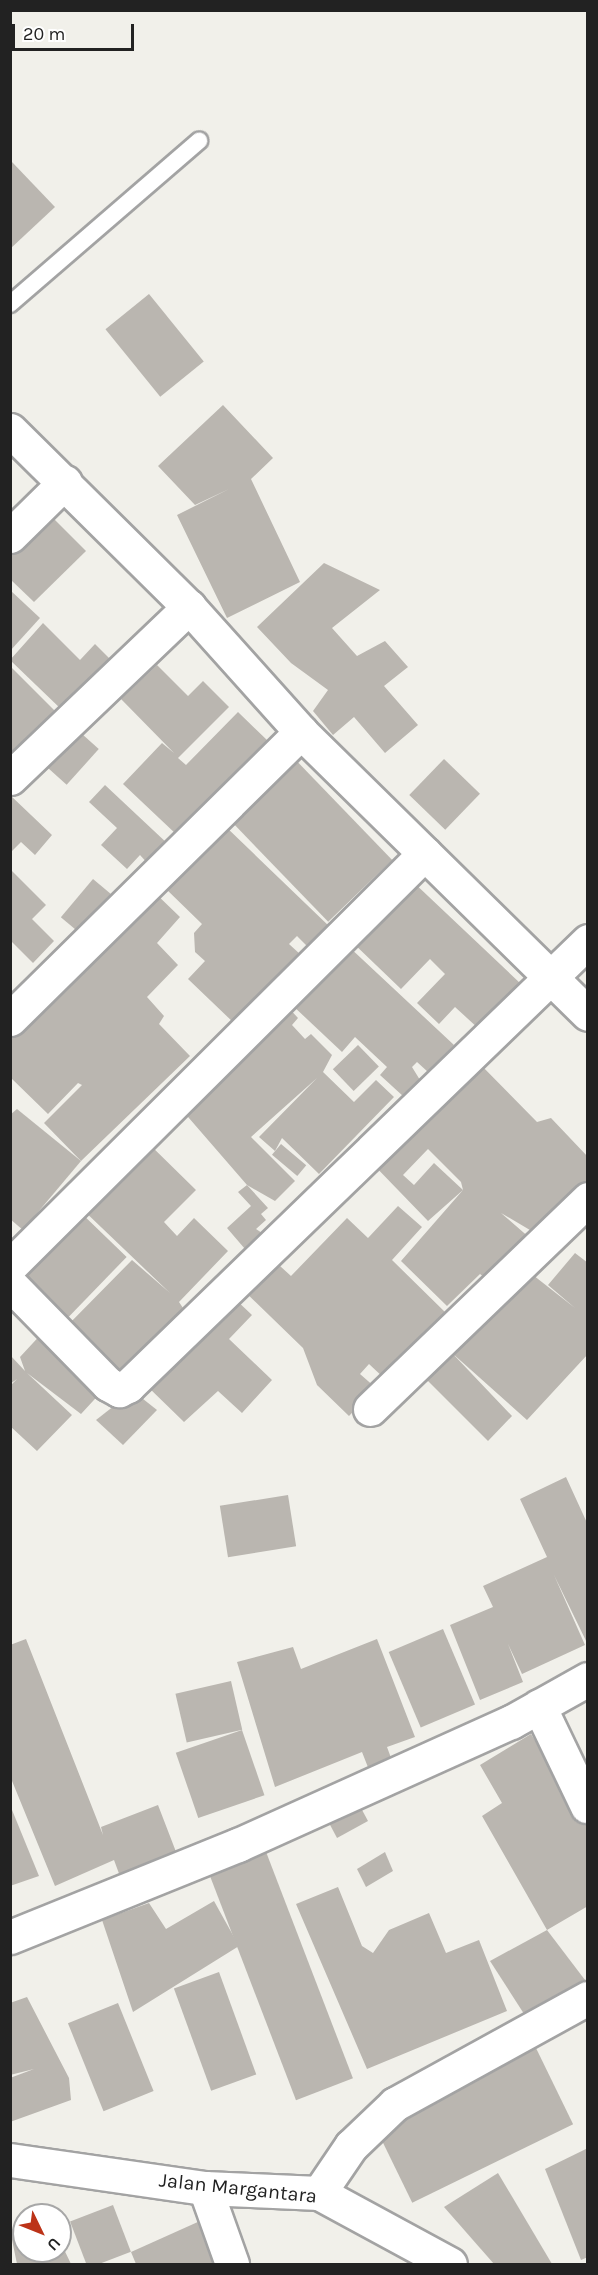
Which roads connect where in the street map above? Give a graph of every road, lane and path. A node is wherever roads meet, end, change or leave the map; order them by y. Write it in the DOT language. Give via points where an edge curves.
graph roads {
  1 [pos="199,141"];
  2 [pos="10,303"];
  3 [pos="10,430"];
  4 [pos="65,482"];
  5 [pos="10,536"];
  6 [pos="189,606"];
  7 [pos="301,732"];
  8 [pos="10,778"];
  9 [pos="425,853"];
  10 [pos="588,940"];
  11 [pos="547,974"];
  12 [pos="588,1014"];
  13 [pos="10,1019"];
  14 [pos="588,1199"];
  15 [pos="10,1266"];
  16 [pos="10,1284"];
  17 [pos="370,1409"];
  18 [pos="588,1679"];
  19 [pos="539,1706"];
  20 [pos="587,1806"];
  21 [pos="10,1937"];
  22 [pos="588,1998"];
  23 [pos="10,2160"];
  24 [pos="205,2188"];
  25 [pos="319,2193"];
  26 [pos="232,2265"];
  27 [pos="450,2265"];
  1 -- 2 [label="lane"];
  3 -- 4 [label="street"];
  4 -- 5 [label="street"];
  4 -- 6 [label="street"];
  6 -- 7 [label="street"];
  6 -- 8 [label="street"];
  7 -- 9 [label="street"];
  7 -- 13 [label="street"];
  9 -- 11 [label="street"];
  9 -- 15 [label="street"];
  10 -- 11 [label="street"];
  11 -- 12 [label="street"];
  11 -- 16 [label="street" via="128,1386 119,1390 108,1384"];
  14 -- 17 [label="street"];
  18 -- 19 [label="street"];
  19 -- 20 [label="street"];
  19 -- 21 [label="street" via="238,1845"];
  22 -- 25 [label="street" via="395,2104 351,2145"];
  23 -- 24 [label="street, Jalan Margantara"];
  24 -- 25 [label="street, Jalan Margantara"];
  24 -- 26 [label="street"];
  25 -- 27 [label="street, Jalan Margantara"];
}
